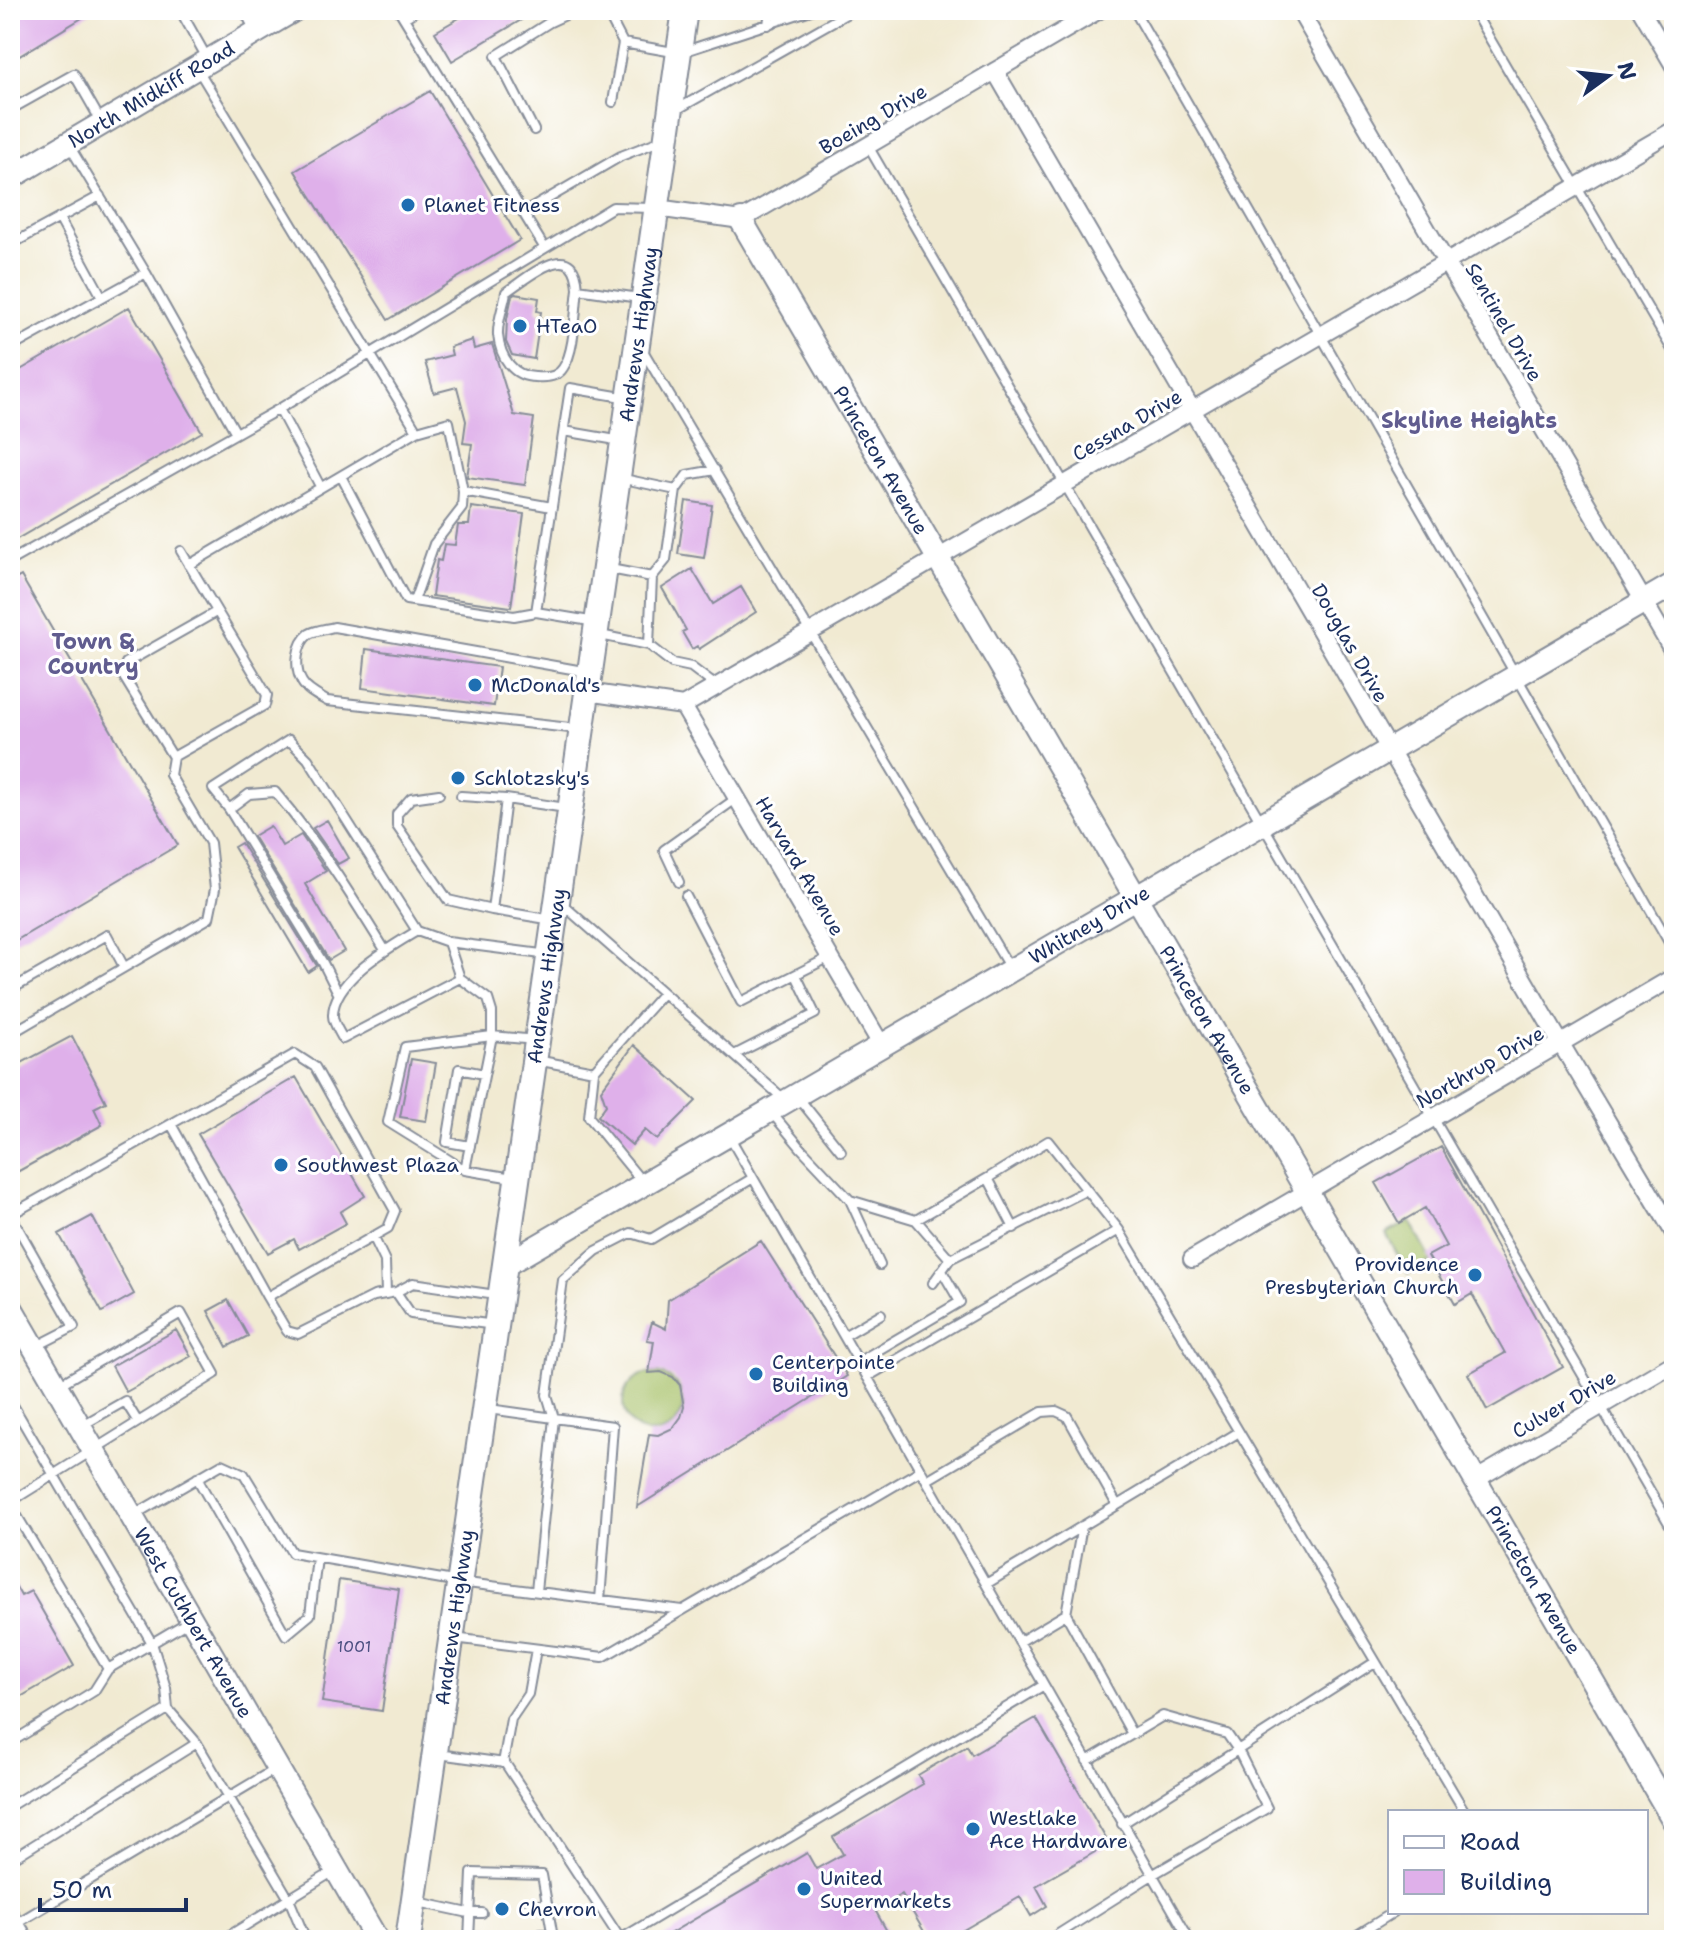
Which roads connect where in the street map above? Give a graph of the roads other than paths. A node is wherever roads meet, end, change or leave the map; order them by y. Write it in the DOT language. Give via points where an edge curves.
graph roads {
  1 [pos="180,10"];
  2 [pos="244,10"];
  3 [pos="294,10"];
  4 [pos="417,10"];
  5 [pos="576,10"];
  6 [pos="601,10"];
  7 [pos="685,10"];
  8 [pos="770,10"];
  9 [pos="811,10"];
  10 [pos="853,10"];
  11 [pos="1099,10"];
  12 [pos="1134,10"];
  13 [pos="1299,10"];
  14 [pos="1473,10"];
  15 [pos="1641,10"];
  16 [pos="402,14"];
  17 [pos="768,25"];
  18 [pos="256,32"];
  19 [pos="623,43"];
  20 [pos="679,53"];
  21 [pos="202,64"];
  22 [pos="1674,66"];
  23 [pos="995,71"];
  24 [pos="10,99"];
  25 [pos="613,102"];
  26 [pos="670,113"];
  27 [pos="102,123"];
  28 [pos="534,130"];
  29 [pos="1674,130"];
  30 [pos="667,138"];
  31 [pos="68,144"];
  32 [pos="868,146"];
  33 [pos="10,178"];
  34 [pos="1577,187"];
  35 [pos="100,196"];
  36 [pos="657,208"];
  37 [pos="525,212"];
  38 [pos="59,218"];
  39 [pos="741,220"];
  40 [pos="10,245"];
  41 [pos="544,247"];
  42 [pos="1447,263"];
  43 [pos="146,273"];
  44 [pos="578,289"];
  45 [pos="102,297"];
  46 [pos="644,299"];
  47 [pos="1322,335"];
  48 [pos="637,341"];
  49 [pos="10,348"];
  50 [pos="1674,353"];
  51 [pos="370,355"];
  52 [pos="629,398"];
  53 [pos="279,409"];
  54 [pos="1192,410"];
  55 [pos="417,431"];
  56 [pos="564,431"];
  57 [pos="236,433"];
  58 [pos="623,442"];
  59 [pos="715,470"];
  60 [pos="341,476"];
  61 [pos="618,478"];
  62 [pos="1066,484"];
  63 [pos="320,486"];
  64 [pos="676,490"];
  65 [pos="463,491"];
  66 [pos="552,507"];
  67 [pos="181,551"];
  68 [pos="938,559"];
  69 [pos="10,561"];
  70 [pos="189,565"];
  71 [pos="605,568"];
  72 [pos="652,577"];
  73 [pos="1674,584"];
  74 [pos="414,601"];
  75 [pos="1644,602"];
  76 [pos="216,612"];
  77 [pos="536,612"];
  78 [pos="596,628"];
  79 [pos="811,632"];
  80 [pos="649,645"];
  81 [pos="1674,653"];
  82 [pos="1517,676"];
  83 [pos="588,682"];
  84 [pos="716,687"];
  85 [pos="683,706"];
  86 [pos="582,730"];
  87 [pos="1390,751"];
  88 [pos="173,757"];
  89 [pos="439,794"];
  90 [pos="461,796"];
  91 [pos="737,798"];
  92 [pos="506,799"];
  93 [pos="571,808"];
  94 [pos="229,809"];
  95 [pos="1263,824"];
  96 [pos="679,882"];
  97 [pos="686,896"];
  98 [pos="1136,897"];
  99 [pos="492,910"];
  100 [pos="556,910"];
  101 [pos="417,931"];
  102 [pos="448,942"];
  103 [pos="385,950"];
  104 [pos="1674,951"];
  105 [pos="549,955"];
  106 [pos="830,957"];
  107 [pos="124,967"];
  108 [pos="1012,970"];
  109 [pos="796,975"];
  110 [pos="1674,977"];
  111 [pos="460,978"];
  112 [pos="10,990"];
  113 [pos="338,993"];
  114 [pos="663,993"];
  115 [pos="10,1034"];
  116 [pos="492,1036"];
  117 [pos="1561,1044"];
  118 [pos="882,1046"];
  119 [pos="536,1050"];
  120 [pos="734,1055"];
  121 [pos="594,1071"];
  122 [pos="484,1074"];
  123 [pos="785,1103"];
  124 [pos="1433,1117"];
  125 [pos="171,1124"];
  126 [pos="729,1135"];
  127 [pos="470,1146"];
  128 [pos="841,1151"];
  129 [pos="465,1170"];
  130 [pos="753,1178"];
  131 [pos="988,1178"];
  132 [pos="517,1179"];
  133 [pos="644,1184"];
  134 [pos="1087,1190"];
  135 [pos="1306,1191"];
  136 [pos="850,1200"];
  137 [pos="10,1215"];
  138 [pos="916,1220"];
  139 [pos="1014,1228"];
  140 [pos="1119,1230"];
  141 [pos="1674,1233"];
  142 [pos="373,1236"];
  143 [pos="950,1259"];
  144 [pos="1192,1259"];
  145 [pos="505,1265"];
  146 [pos="880,1265"];
  147 [pos="942,1271"];
  148 [pos="933,1283"];
  149 [pos="391,1293"];
  150 [pos="501,1296"];
  151 [pos="267,1297"];
  152 [pos="10,1306"];
  153 [pos="881,1314"];
  154 [pos="496,1325"];
  155 [pos="844,1336"];
  156 [pos="34,1348"];
  157 [pos="858,1362"];
  158 [pos="1674,1363"];
  159 [pos="867,1377"];
  160 [pos="56,1386"];
  161 [pos="10,1400"];
  162 [pos="1601,1406"];
  163 [pos="484,1408"];
  164 [pos="554,1418"];
  165 [pos="138,1422"];
  166 [pos="80,1427"];
  167 [pos="1239,1432"];
  168 [pos="93,1449"];
  169 [pos="921,1470"];
  170 [pos="54,1475"];
  171 [pos="197,1478"];
  172 [pos="927,1480"];
  173 [pos="1475,1480"];
  174 [pos="10,1503"];
  175 [pos="1117,1505"];
  176 [pos="132,1516"];
  177 [pos="1082,1526"];
  178 [pos="1674,1532"];
  179 [pos="317,1558"];
  180 [pos="459,1582"];
  181 [pos="986,1584"];
  182 [pos="536,1591"];
  183 [pos="600,1600"];
  184 [pos="682,1610"];
  185 [pos="1066,1614"];
  186 [pos="192,1619"];
  187 [pos="451,1638"];
  188 [pos="1019,1642"];
  189 [pos="152,1643"];
  190 [pos="536,1649"];
  191 [pos="1375,1662"];
  192 [pos="108,1669"];
  193 [pos="1044,1685"];
  194 [pos="168,1709"];
  195 [pos="1132,1734"];
  196 [pos="10,1743"];
  197 [pos="197,1743"];
  198 [pos="1238,1750"];
  199 [pos="434,1754"];
  200 [pos="1087,1761"];
  201 [pos="503,1763"];
  202 [pos="278,1768"];
  203 [pos="229,1798"];
  204 [pos="10,1806"];
  205 [pos="1464,1810"];
  206 [pos="1674,1821"];
  207 [pos="1122,1824"];
  208 [pos="10,1860"];
  209 [pos="337,1869"];
  210 [pos="1152,1875"];
  211 [pos="289,1899"];
  212 [pos="413,1901"];
  213 [pos="547,1903"];
  214 [pos="10,1908"];
  215 [pos="524,1908"];
  216 [pos="469,1913"];
  217 [pos="482,1913"];
  218 [pos="1391,1914"];
  219 [pos="19,1922"];
  220 [pos="553,1936"];
  221 [pos="305,1937"];
  222 [pos="30,1940"];
  223 [pos="222,1940"];
  224 [pos="293,1940"];
  225 [pos="377,1940"];
  226 [pos="408,1940"];
  227 [pos="469,1940"];
  228 [pos="513,1940"];
  229 [pos="620,1940"];
  230 [pos="1049,1940"];
  231 [pos="1190,1940"];
  232 [pos="1349,1940"];
  1 -- 21 [label="lane"];
  2 -- 18 [label="lane"];
  3 -- 18 [label="street, North Midkiff Road"];
  4 -- 16 [label="lane"];
  5 -- 28 [label="lane" via="496,56"];
  6 -- 19 [label="lane"];
  7 -- 20 [label="main road, Andrews Highway"];
  8 -- 17 [label="lane"];
  9 -- 17 [label="lane"];
  10 -- 26 [label="lane"];
  11 -- 23 [label="street, Boeing Drive"];
  12 -- 47 [label="lane"];
  13 -- 42 [label="street, Sentinel Drive"];
  14 -- 34 [label="lane"];
  15 -- 22 [label="street"];
  16 -- 37 [label="lane"];
  17 -- 20 [label="lane"];
  18 -- 21 [label="street, North Midkiff Road"];
  19 -- 20 [label="lane"];
  19 -- 25 [label="lane"];
  20 -- 26 [label="main road, Andrews Highway"];
  21 -- 27 [label="street, North Midkiff Road"];
  21 -- 51 [label="lane"];
  23 -- 32 [label="street, Boeing Drive"];
  23 -- 54 [label="street, Douglas Drive"];
  24 -- 27 [label="lane" via="15,107 74,74"];
  26 -- 30 [label="main road, Andrews Highway"];
  27 -- 31 [label="street, North Midkiff Road"];
  29 -- 34 [label="street, Cessna Drive"];
  30 -- 36 [label="main road, Andrews Highway"];
  30 -- 37 [label="lane" via="621,156"];
  31 -- 33 [label="street, North Midkiff Road"];
  31 -- 35 [label="lane"];
  32 -- 39 [label="street, Boeing Drive"];
  32 -- 62 [label="lane"];
  34 -- 42 [label="street, Cessna Drive"];
  34 -- 50 [label="lane"];
  35 -- 38 [label="lane"];
  35 -- 43 [label="lane"];
  36 -- 39 [label="street"];
  36 -- 41 [label="lane" via="613,207"];
  36 -- 46 [label="main road, Andrews Highway"];
  37 -- 41 [label="lane"];
  38 -- 40 [label="lane"];
  38 -- 45 [label="lane"];
  39 -- 68 [label="street, Princeton Avenue"];
  41 -- 51 [label="lane"];
  42 -- 47 [label="street, Cessna Drive"];
  42 -- 75 [label="street, Sentinel Drive"];
  43 -- 45 [label="lane"];
  43 -- 57 [label="lane"];
  44 -- 44 [label="lane" via="562,371 548,378 514,372 498,334 506,292 560,261 570,263"];
  44 -- 46 [label="lane"];
  45 -- 49 [label="lane"];
  46 -- 48 [label="main road, Andrews Highway"];
  47 -- 54 [label="street, Cessna Drive"];
  47 -- 82 [label="lane"];
  48 -- 52 [label="main road, Andrews Highway"];
  48 -- 59 [label="lane"];
  51 -- 53 [label="lane"];
  51 -- 55 [label="lane"];
  52 -- 56 [label="lane" via="570,388"];
  52 -- 58 [label="main road, Andrews Highway"];
  53 -- 57 [label="lane"];
  53 -- 63 [label="lane"];
  54 -- 62 [label="street, Cessna Drive"];
  54 -- 87 [label="street, Douglas Drive"];
  55 -- 60 [label="lane"];
  55 -- 65 [label="lane" via="449,422"];
  56 -- 58 [label="lane"];
  56 -- 66 [label="lane"];
  57 -- 69 [label="lane"];
  58 -- 61 [label="main road, Andrews Highway"];
  59 -- 64 [label="lane" via="687,475"];
  59 -- 79 [label="lane"];
  60 -- 63 [label="lane"];
  60 -- 74 [label="lane" via="406,600"];
  61 -- 64 [label="lane"];
  61 -- 71 [label="main road, Andrews Highway"];
  62 -- 68 [label="street, Cessna Drive"];
  62 -- 95 [label="lane"];
  63 -- 70 [label="lane"];
  64 -- 72 [label="lane" via="666,560"];
  65 -- 66 [label="lane"];
  65 -- 74 [label="lane" via="462,508 434,544"];
  66 -- 77 [label="lane"];
  67 -- 70 [label="lane"];
  68 -- 79 [label="street, Cessna Drive"];
  68 -- 98 [label="street, Princeton Avenue"];
  70 -- 76 [label="lane"];
  71 -- 72 [label="lane"];
  71 -- 78 [label="main road, Andrews Highway"];
  72 -- 80 [label="lane"];
  73 -- 75 [label="street, Whitney Drive"];
  74 -- 77 [label="lane" via="514,616"];
  75 -- 81 [label="street, Sentinel Drive"];
  75 -- 82 [label="street, Whitney Drive"];
  76 -- 88 [label="lane" via="126,663 122,674"];
  76 -- 88 [label="lane" via="267,695 265,705"];
  77 -- 78 [label="lane"];
  78 -- 80 [label="lane"];
  78 -- 83 [label="main road, Andrews Highway"];
  79 -- 84 [label="street, Cessna Drive"];
  79 -- 108 [label="lane"];
  80 -- 84 [label="lane"];
  82 -- 87 [label="street, Whitney Drive"];
  82 -- 104 [label="lane"];
  83 -- 85 [label="street"];
  83 -- 86 [label="main road, Andrews Highway"];
  83 -- 86 [label="lane" via="334,627 310,634 299,647 301,681 327,701"];
  84 -- 85 [label="street, Cessna Drive"];
  85 -- 91 [label="street, Harvard Avenue"];
  86 -- 93 [label="main road, Andrews Highway"];
  87 -- 95 [label="street, Whitney Drive"];
  87 -- 117 [label="street, Douglas Drive"];
  88 -- 107 [label="lane" via="170,775 210,843 215,889 209,918"];
  89 -- 99 [label="lane" via="411,798 397,814 397,826 448,900"];
  90 -- 92 [label="lane"];
  91 -- 96 [label="lane" via="664,850"];
  91 -- 106 [label="street, Harvard Avenue"];
  92 -- 93 [label="lane"];
  92 -- 99 [label="lane"];
  93 -- 100 [label="main road, Andrews Highway"];
  94 -- 101 [label="lane" via="213,789 289,740 308,759"];
  94 -- 103 [label="lane" via="249,794 275,792 309,831"];
  94 -- 113 [label="lane"];
  95 -- 98 [label="street, Whitney Drive"];
  95 -- 124 [label="lane"];
  97 -- 109 [label="lane" via="741,1002"];
  98 -- 108 [label="street, Whitney Drive"];
  98 -- 135 [label="street, Princeton Avenue"];
  99 -- 100 [label="lane"];
  100 -- 105 [label="main road, Andrews Highway"];
  100 -- 114 [label="lane"];
  101 -- 102 [label="lane"];
  101 -- 103 [label="lane"];
  102 -- 105 [label="lane"];
  102 -- 111 [label="lane"];
  103 -- 113 [label="lane"];
  105 -- 119 [label="main road, Andrews Highway"];
  106 -- 109 [label="lane"];
  106 -- 118 [label="street, Harvard Avenue"];
  107 -- 112 [label="lane" via="107,935"];
  107 -- 115 [label="lane"];
  108 -- 118 [label="street, Whitney Drive"];
  109 -- 120 [label="lane" via="815,1014"];
  110 -- 117 [label="street, Northrup Drive"];
  111 -- 113 [label="lane" via="343,1039 332,1018"];
  111 -- 116 [label="lane" via="488,999"];
  114 -- 120 [label="lane"];
  114 -- 121 [label="lane"];
  116 -- 119 [label="lane"];
  116 -- 122 [label="lane"];
  116 -- 129 [label="lane" via="405,1047 388,1122"];
  117 -- 124 [label="street, Northrup Drive"];
  117 -- 141 [label="street, Douglas Drive"];
  118 -- 123 [label="street, Whitney Drive"];
  119 -- 121 [label="lane"];
  119 -- 132 [label="main road, Andrews Highway"];
  120 -- 123 [label="lane"];
  121 -- 133 [label="lane" via="589,1117"];
  122 -- 127 [label="lane"];
  122 -- 127 [label="lane" via="459,1069 447,1142"];
  123 -- 126 [label="street, Whitney Drive"];
  123 -- 128 [label="lane"];
  123 -- 136 [label="lane" via="801,1148"];
  124 -- 135 [label="street, Northrup Drive"];
  124 -- 162 [label="lane"];
  125 -- 137 [label="lane"];
  125 -- 142 [label="lane" via="295,1054 315,1067 395,1211 388,1228"];
  125 -- 151 [label="lane"];
  126 -- 130 [label="lane"];
  126 -- 133 [label="street, Whitney Drive"];
  127 -- 129 [label="lane"];
  129 -- 132 [label="lane"];
  130 -- 155 [label="lane"];
  130 -- 164 [label="lane" via="651,1239 631,1233 596,1251 563,1280 547,1395"];
  131 -- 134 [label="lane" via="1048,1141"];
  131 -- 138 [label="lane"];
  131 -- 139 [label="lane"];
  132 -- 145 [label="main road, Andrews Highway"];
  133 -- 145 [label="street, Whitney Drive"];
  134 -- 139 [label="lane"];
  134 -- 140 [label="lane"];
  135 -- 144 [label="street, Northrup Drive"];
  135 -- 173 [label="street, Princeton Avenue"];
  136 -- 138 [label="lane"];
  136 -- 146 [label="lane"];
  137 -- 156 [label="lane" via="74,1327"];
  138 -- 143 [label="lane"];
  139 -- 143 [label="lane"];
  140 -- 159 [label="lane"];
  140 -- 167 [label="lane"];
  142 -- 149 [label="lane"];
  142 -- 151 [label="lane"];
  143 -- 147 [label="lane"];
  145 -- 150 [label="main road, Andrews Highway"];
  147 -- 148 [label="lane"];
  147 -- 157 [label="lane" via="960,1302"];
  149 -- 150 [label="lane" via="413,1283"];
  149 -- 151 [label="lane" via="374,1296 298,1334 287,1331"];
  149 -- 154 [label="lane" via="411,1314"];
  150 -- 154 [label="main road, Andrews Highway"];
  152 -- 156 [label="street, West Cuthbert Avenue"];
  153 -- 155 [label="lane"];
  154 -- 163 [label="main road, Andrews Highway"];
  155 -- 157 [label="lane"];
  156 -- 160 [label="street, West Cuthbert Avenue"];
  157 -- 159 [label="lane"];
  158 -- 162 [label="street, Culver Drive"];
  159 -- 169 [label="lane"];
  160 -- 165 [label="lane" via="181,1313 215,1374"];
  160 -- 166 [label="street, West Cuthbert Avenue"];
  161 -- 170 [label="lane"];
  162 -- 173 [label="street, Culver Drive"];
  162 -- 178 [label="lane"];
  163 -- 164 [label="lane"];
  163 -- 180 [label="main road, Andrews Highway"];
  164 -- 182 [label="lane"];
  164 -- 183 [label="lane" via="613,1426"];
  165 -- 166 [label="lane" via="125,1401"];
  165 -- 168 [label="lane"];
  166 -- 168 [label="street, West Cuthbert Avenue"];
  167 -- 175 [label="lane"];
  167 -- 191 [label="lane"];
  168 -- 170 [label="lane"];
  168 -- 176 [label="street, West Cuthbert Avenue"];
  169 -- 172 [label="lane"];
  169 -- 184 [label="lane"];
  170 -- 174 [label="lane"];
  170 -- 189 [label="lane"];
  171 -- 176 [label="lane"];
  171 -- 179 [label="lane" via="222,1464 244,1474 292,1553"];
  171 -- 179 [label="lane" via="286,1635 310,1615"];
  172 -- 175 [label="lane" via="1042,1412 1056,1411 1067,1416"];
  172 -- 181 [label="lane"];
  173 -- 206 [label="street, Princeton Avenue"];
  174 -- 192 [label="lane"];
  175 -- 177 [label="lane"];
  176 -- 186 [label="street, West Cuthbert Avenue"];
  177 -- 181 [label="lane"];
  177 -- 185 [label="lane"];
  179 -- 180 [label="lane"];
  180 -- 182 [label="lane"];
  180 -- 187 [label="main road, Andrews Highway"];
  181 -- 188 [label="lane"];
  182 -- 183 [label="lane"];
  183 -- 184 [label="lane"];
  184 -- 190 [label="lane" via="603,1657"];
  185 -- 188 [label="lane"];
  185 -- 195 [label="lane"];
  186 -- 189 [label="lane"];
  186 -- 202 [label="street, West Cuthbert Avenue"];
  187 -- 190 [label="lane"];
  187 -- 199 [label="main road, Andrews Highway"];
  188 -- 193 [label="lane"];
  189 -- 192 [label="lane"];
  189 -- 194 [label="lane"];
  190 -- 201 [label="lane" via="528,1694 511,1719"];
  191 -- 198 [label="lane"];
  191 -- 205 [label="lane"];
  192 -- 196 [label="lane" via="94,1691"];
  193 -- 200 [label="lane"];
  193 -- 229 [label="lane"];
  194 -- 197 [label="lane"];
  194 -- 204 [label="lane"];
  195 -- 198 [label="lane" via="1163,1716 1227,1734"];
  195 -- 200 [label="lane"];
  197 -- 203 [label="lane"];
  197 -- 208 [label="lane"];
  198 -- 207 [label="lane"];
  198 -- 210 [label="lane" via="1267,1808"];
  199 -- 201 [label="lane"];
  199 -- 212 [label="main road, Andrews Highway"];
  200 -- 207 [label="lane"];
  201 -- 229 [label="lane"];
  202 -- 203 [label="lane"];
  202 -- 209 [label="street, West Cuthbert Avenue"];
  203 -- 211 [label="lane"];
  203 -- 219 [label="lane"];
  207 -- 210 [label="lane"];
  209 -- 211 [label="lane"];
  209 -- 225 [label="street, West Cuthbert Avenue"];
  210 -- 230 [label="lane"];
  210 -- 231 [label="lane"];
  211 -- 221 [label="lane"];
  211 -- 223 [label="lane"];
  212 -- 216 [label="lane"];
  212 -- 226 [label="main road, Andrews Highway"];
  213 -- 215 [label="lane"];
  213 -- 216 [label="lane" via="542,1875 472,1873"];
  213 -- 220 [label="lane"];
  214 -- 219 [label="lane"];
  216 -- 217 [label="lane"];
  216 -- 227 [label="lane"];
  218 -- 232 [label="lane"];
  219 -- 222 [label="lane"];
  220 -- 228 [label="lane"];
  221 -- 224 [label="lane"];
}
